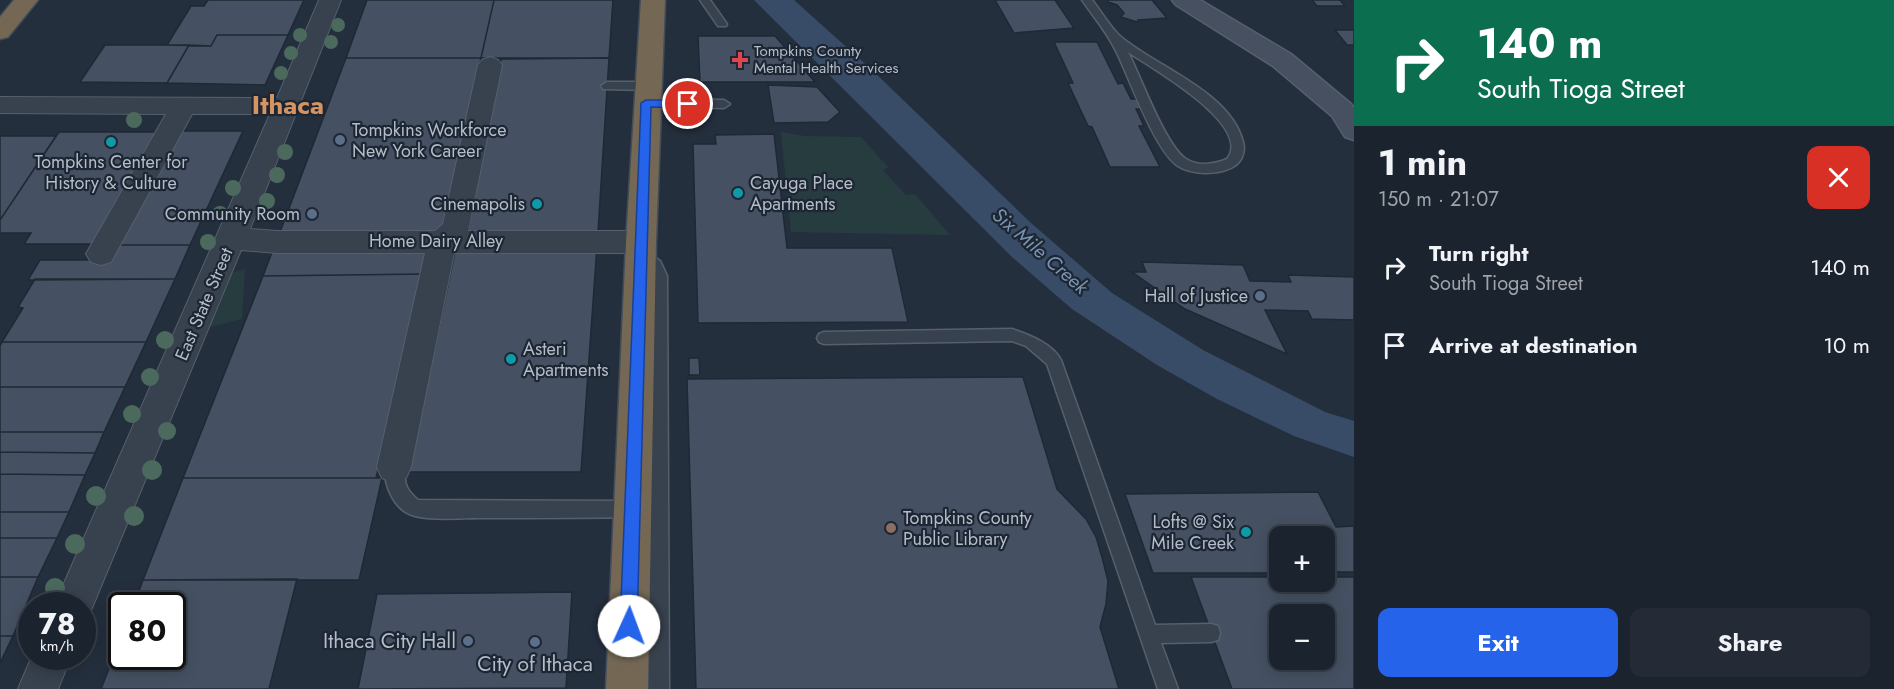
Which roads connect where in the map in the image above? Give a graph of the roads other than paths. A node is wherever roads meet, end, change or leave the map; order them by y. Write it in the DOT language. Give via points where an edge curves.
graph roads {
  1 [pos="26,0"];
  2 [pos="330,0"];
  3 [pos="653,0"];
  4 [pos="705,0"];
  5 [pos="1087,0"];
  6 [pos="1184,0"];
  7 [pos="722,24"];
  8 [pos="0,32"];
  9 [pos="1116,38"];
  10 [pos="490,65"];
  11 [pos="607,86"];
  12 [pos="647,94"];
  13 [pos="724,104"];
  14 [pos="0,105"];
  15 [pos="184,105"];
  16 [pos="286,106"];
  17 [pos="1354,129"];
  18 [pos="232,238"];
  19 [pos="442,242"];
  20 [pos="641,247"];
  21 [pos="101,254"];
  22 [pos="824,338"];
  23 [pos="394,467"];
  24 [pos="633,509"];
  25 [pos="80,592"];
  26 [pos="1211,633"];
  27 [pos="1149,634"];
  28 [pos="46,670"];
  29 [pos="38,689"];
  30 [pos="627,689"];
  31 [pos="659,689"];
  32 [pos="1168,689"];
  1 -- 8 [label="highway"];
  2 -- 16 [label="street, East State Street"];
  3 -- 12 [label="highway"];
  4 -- 7 [label="lane"];
  5 -- 9 [label="lane"];
  6 -- 17 [label="main road" via="1282,60 1342,110"];
  9 -- 9 [label="lane" via="1161,131 1181,162 1221,167 1234,159 1239,146 1225,116"];
  10 -- 19 [label="street" via="456,228"];
  11 -- 12 [label="lane"];
  12 -- 13 [label="lane"];
  12 -- 20 [label="highway"];
  14 -- 15 [label="street"];
  15 -- 16 [label="street"];
  15 -- 21 [label="street"];
  16 -- 18 [label="street, East State Street"];
  18 -- 19 [label="street, Home Dairy Alley" via="277,242"];
  18 -- 25 [label="street, East State Street"];
  19 -- 20 [label="street, Home Dairy Alley"];
  19 -- 23 [label="street"];
  20 -- 24 [label="highway"];
  20 -- 31 [label="lane" via="660,276"];
  22 -- 27 [label="lane" via="1012,334 1031,342 1053,360"];
  23 -- 24 [label="lane" via="398,493 414,508"];
  24 -- 30 [label="highway"];
  26 -- 27 [label="lane"];
  27 -- 32 [label="lane"];
  28 -- 29 [label="street"];
}
